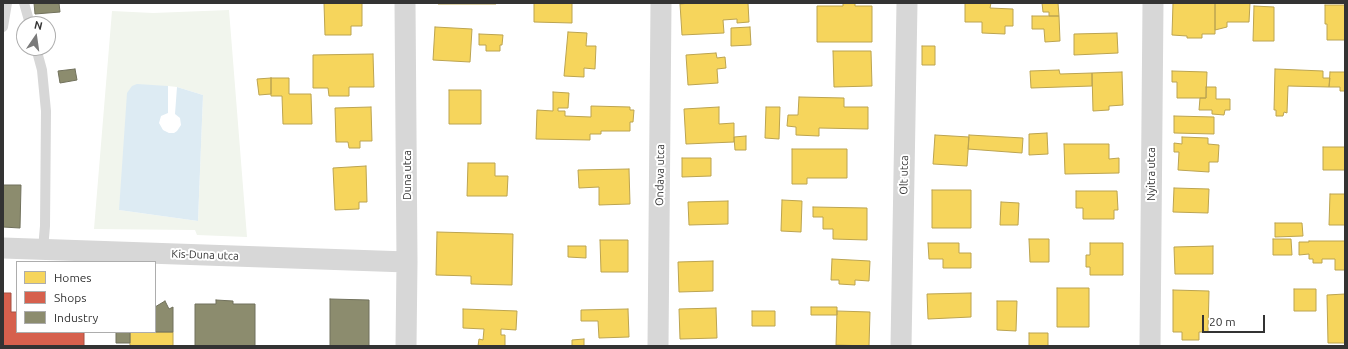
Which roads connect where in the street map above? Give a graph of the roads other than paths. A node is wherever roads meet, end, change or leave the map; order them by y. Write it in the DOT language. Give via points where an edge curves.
graph roads {
  1 [pos="8,3"];
  2 [pos="24,3"];
  3 [pos="406,3"];
  4 [pos="661,3"];
  5 [pos="906,3"];
  6 [pos="1152,3"];
  7 [pos="28,16"];
  8 [pos="3,27"];
  9 [pos="38,56"];
  10 [pos="3,248"];
  11 [pos="43,249"];
  12 [pos="407,262"];
  13 [pos="406,346"];
  14 [pos="658,346"];
  15 [pos="901,346"];
  16 [pos="1150,346"];
  1 -- 8 [label="lane"];
  2 -- 7 [label="lane"];
  3 -- 12 [label="street, Duna utca"];
  4 -- 14 [label="street, Ondava utca"];
  5 -- 15 [label="street, Olt utca"];
  6 -- 16 [label="street, Nyitra utca"];
  9 -- 11 [label="lane" via="46,111"];
  10 -- 11 [label="street, Kis-Duna utca"];
  11 -- 12 [label="street, Kis-Duna utca"];
  12 -- 13 [label="street, Duna utca"];
}
